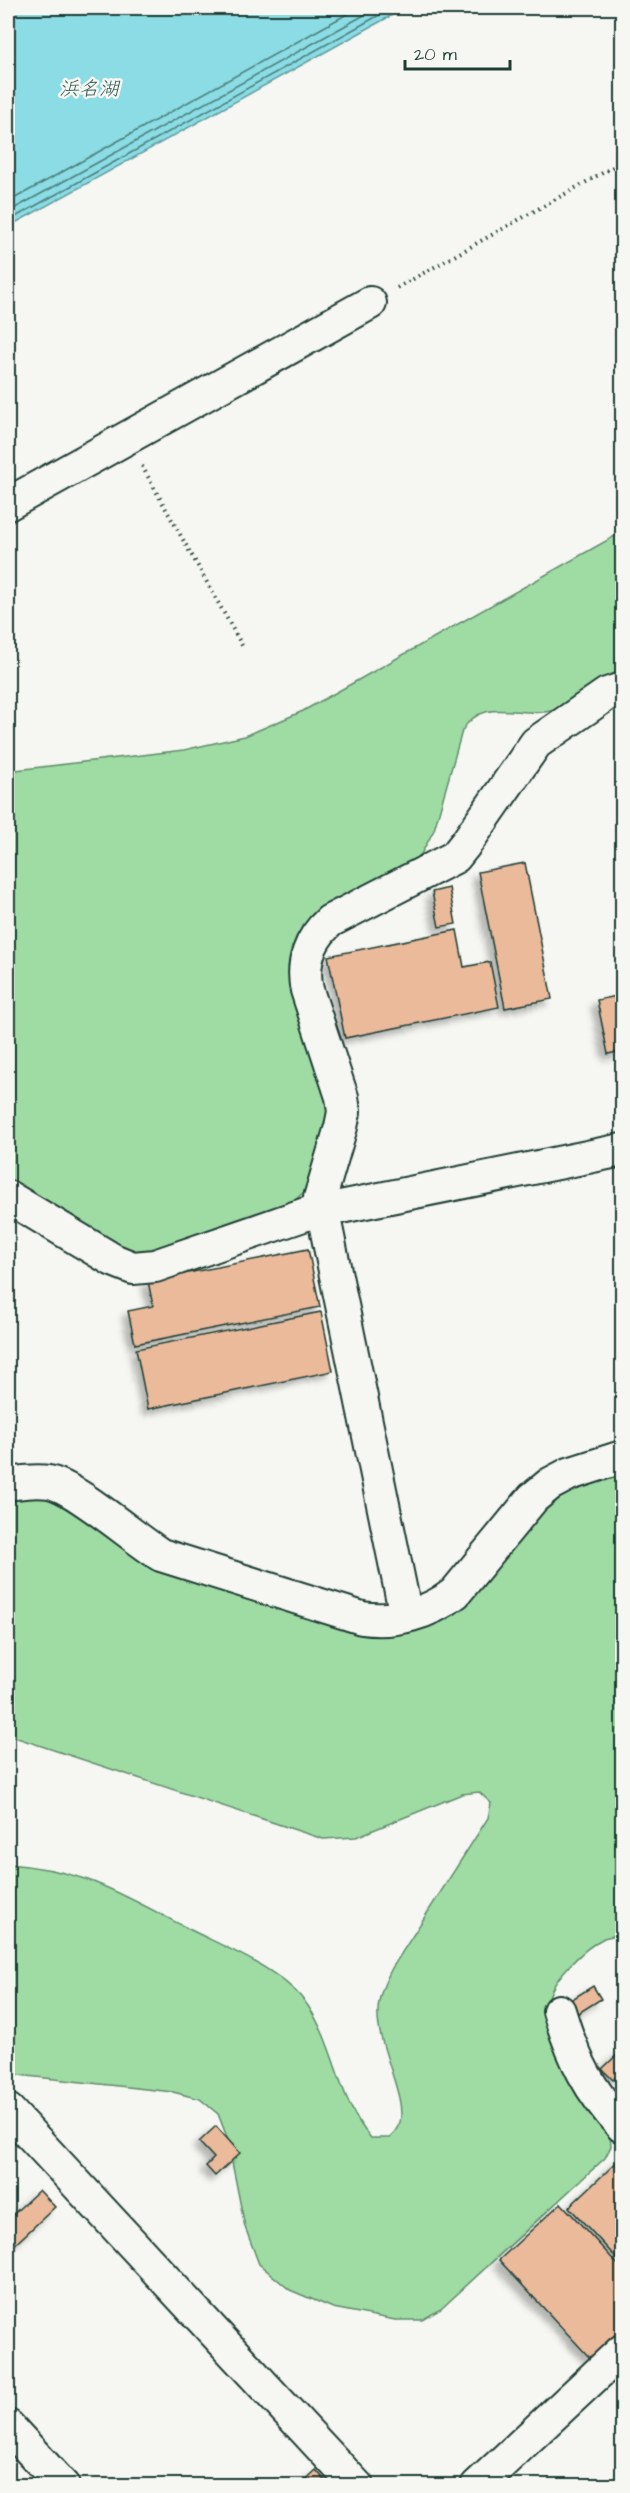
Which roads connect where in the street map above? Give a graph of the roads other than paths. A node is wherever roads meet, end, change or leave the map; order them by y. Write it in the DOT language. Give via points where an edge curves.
graph roads {
  1 [pos="370,303"];
  2 [pos="8,504"];
  3 [pos="622,689"];
  4 [pos="622,1150"];
  5 [pos="8,1197"];
  6 [pos="322,1211"];
  7 [pos="622,1457"];
  8 [pos="8,1484"];
  9 [pos="406,1616"];
  10 [pos="559,2011"];
  11 [pos="622,2126"];
  12 [pos="13,2128"];
  13 [pos="622,2351"];
  14 [pos="8,2426"];
  15 [pos="63,2486"];
  16 [pos="357,2486"];
  17 [pos="477,2486"];
  1 -- 2 [label="street"];
  3 -- 6 [label="street" via="606,694 536,743 455,856 330,921 318,932 304,975 344,1112 320,1198"];
  4 -- 6 [label="street"];
  5 -- 6 [label="street" via="133,1269 155,1266"];
  6 -- 9 [label="street"];
  7 -- 9 [label="street" via="550,1484 533,1498 455,1593 428,1610"];
  8 -- 9 [label="street" via="51,1482 77,1495 140,1542 184,1563 362,1618"];
  10 -- 11 [label="street" via="570,2050 589,2086"];
  12 -- 16 [label="street"];
  13 -- 17 [label="street"];
  14 -- 15 [label="street"];
}
